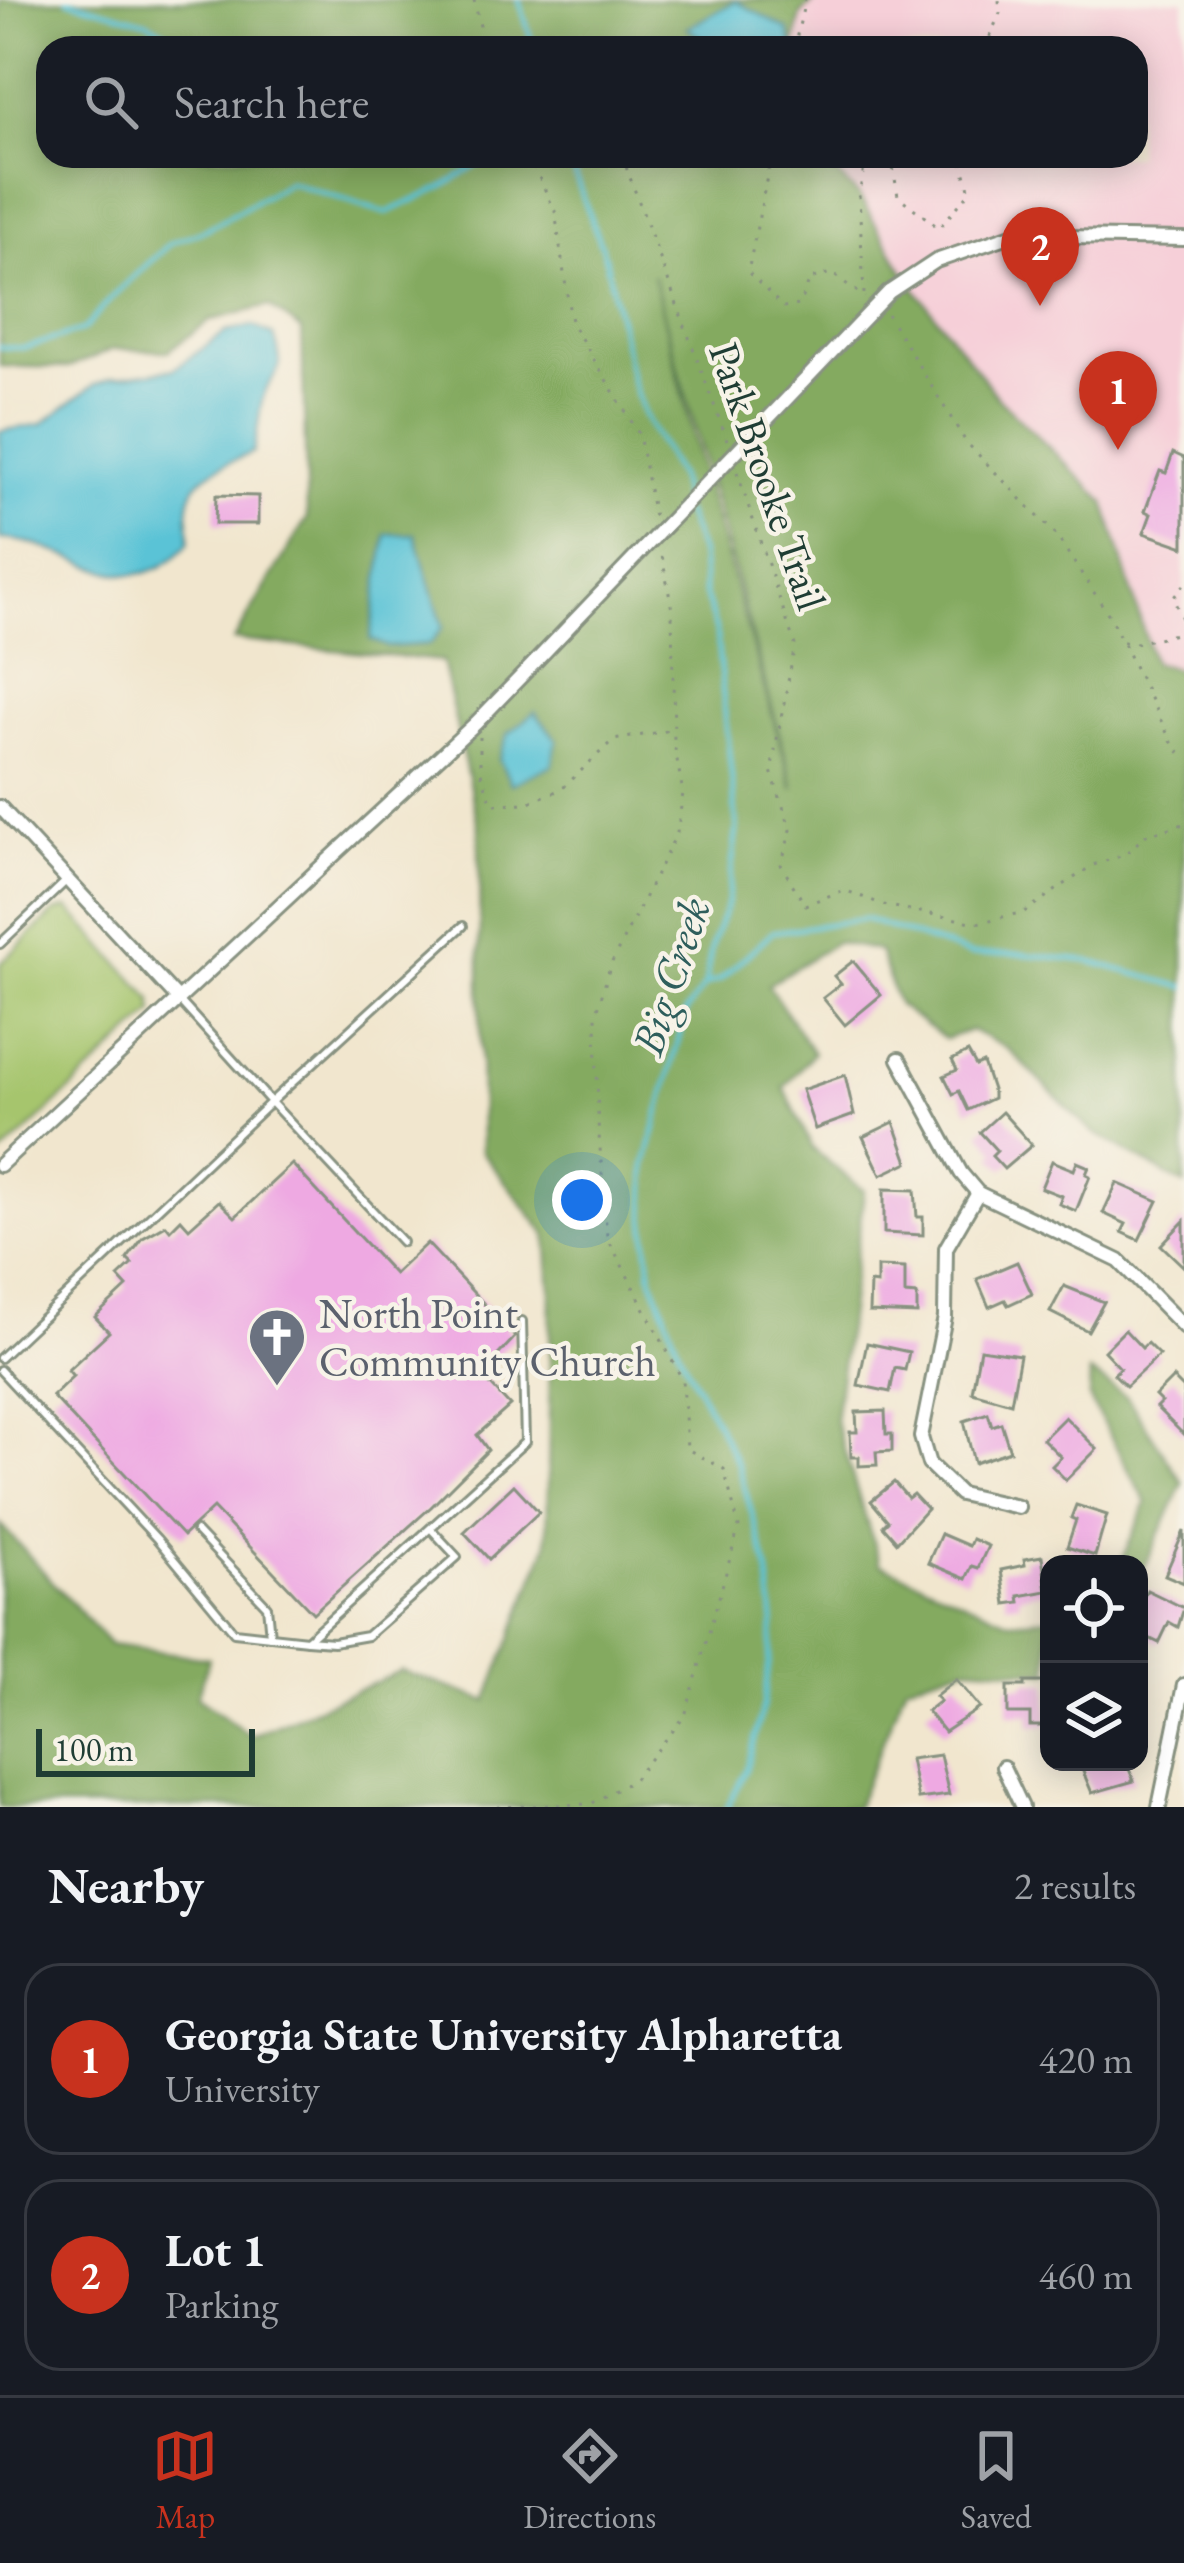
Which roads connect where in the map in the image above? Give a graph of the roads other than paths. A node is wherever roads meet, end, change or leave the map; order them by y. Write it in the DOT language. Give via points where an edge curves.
graph roads {
  1 [pos="1184,239"];
  2 [pos="3,817"];
  3 [pos="68,880"];
  4 [pos="463,926"];
  5 [pos="0,944"];
  6 [pos="178,999"];
  7 [pos="899,1059"];
  8 [pos="271,1102"];
  9 [pos="0,1165"];
  10 [pos="978,1193"];
  11 [pos="402,1243"];
  12 [pos="522,1321"];
  13 [pos="1184,1327"];
  14 [pos="0,1358"];
  15 [pos="0,1370"];
  16 [pos="1018,1507"];
  17 [pos="430,1528"];
  18 [pos="196,1531"];
  19 [pos="270,1636"];
  20 [pos="307,1640"];
  21 [pos="1184,1685"];
  22 [pos="1003,1767"];
  23 [pos="1022,1807"];
  24 [pos="1159,1807"];
  1 -- 6 [label="street, bridge" via="1009,236 936,261 889,292 476,723"];
  2 -- 3 [label="street"];
  3 -- 5 [label="lane"];
  3 -- 6 [label="street"];
  4 -- 8 [label="lane"];
  6 -- 8 [label="lane"];
  6 -- 9 [label="street"];
  7 -- 10 [label="street"];
  8 -- 11 [label="lane"];
  8 -- 14 [label="lane"];
  10 -- 13 [label="street" via="1119,1261"];
  10 -- 16 [label="street" via="946,1248 945,1317 921,1437 929,1464 960,1494"];
  12 -- 17 [label="lane" via="525,1442"];
  15 -- 19 [label="lane" via="234,1633"];
  17 -- 20 [label="lane"];
  17 -- 20 [label="lane" via="457,1557 367,1636"];
  18 -- 19 [label="lane" via="266,1606"];
  19 -- 20 [label="lane"];
  21 -- 24 [label="street"];
  22 -- 23 [label="street"];
}
